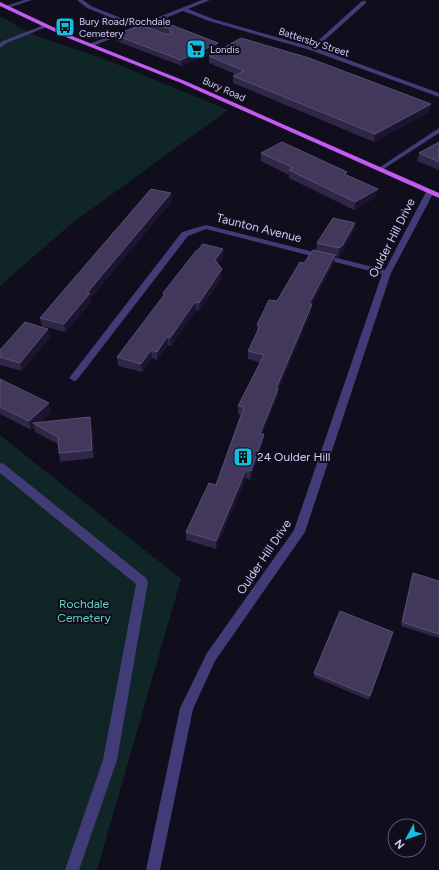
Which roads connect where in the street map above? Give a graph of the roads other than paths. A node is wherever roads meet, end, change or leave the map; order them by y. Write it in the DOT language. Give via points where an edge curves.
graph roads {
  1 [pos="29,0"];
  2 [pos="80,0"];
  3 [pos="207,0"];
  4 [pos="364,2"];
  5 [pos="0,4"];
  6 [pos="6,7"];
  7 [pos="183,9"];
  8 [pos="46,26"];
  9 [pos="139,26"];
  10 [pos="146,29"];
  11 [pos="2,43"];
  12 [pos="91,45"];
  13 [pos="312,49"];
  14 [pos="439,95"];
  15 [pos="439,130"];
  16 [pos="380,170"];
  17 [pos="435,194"];
  18 [pos="387,273"];
  19 [pos="74,378"];
  20 [pos="0,467"];
  21 [pos="72,870"];
  22 [pos="153,870"];
  1 -- 6 [label="street"];
  2 -- 9 [label="street" via="89,7"];
  3 -- 7 [label="street"];
  4 -- 13 [label="street"];
  5 -- 6 [label="main road, Bury Road"];
  6 -- 8 [label="main road, Bury Road"];
  7 -- 9 [label="street"];
  7 -- 13 [label="street, Battersby Street" via="211,20"];
  8 -- 11 [label="street"];
  8 -- 12 [label="main road, Bury Road"];
  9 -- 10 [label="street"];
  9 -- 12 [label="street"];
  12 -- 16 [label="main road, Bury Road" via="183,82"];
  13 -- 14 [label="street, Battersby Street"];
  15 -- 16 [label="street"];
  16 -- 17 [label="main road, Bury Road"];
  17 -- 18 [label="street, Oulder Hill Drive"];
  18 -- 19 [label="street, Taunton Avenue" via="206,227 185,234"];
  18 -- 22 [label="street, Oulder Hill Drive" via="299,532 211,657 187,708"];
  20 -- 21 [label="street" via="142,582 110,760"];
}
